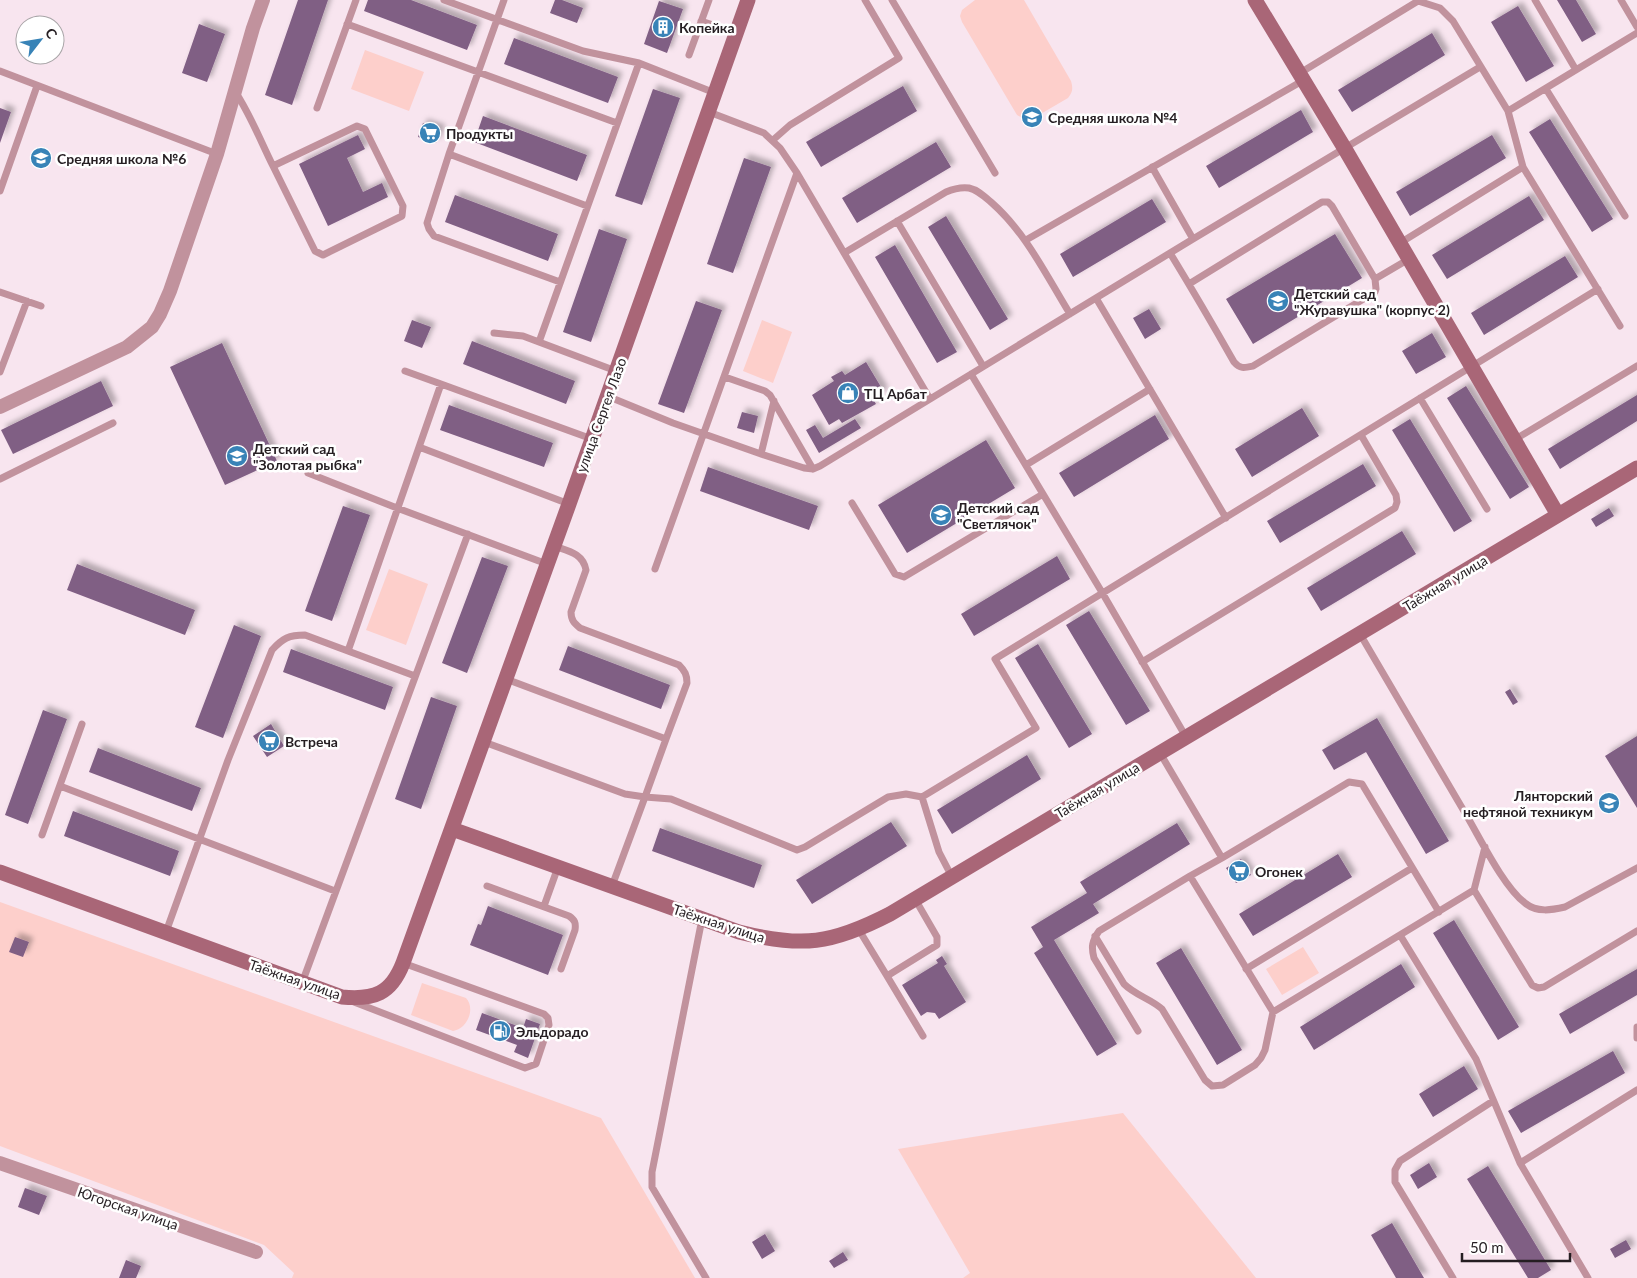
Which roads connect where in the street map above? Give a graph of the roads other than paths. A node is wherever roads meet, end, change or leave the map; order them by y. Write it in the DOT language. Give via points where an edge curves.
graph roads {
  1 [pos="263,0"];
  2 [pos="356,0"];
  3 [pos="444,0"];
  4 [pos="504,0"];
  5 [pos="709,0"];
  6 [pos="748,0"];
  7 [pos="865,0"];
  8 [pos="892,0"];
  9 [pos="1255,0"];
  10 [pos="1417,0"];
  11 [pos="1535,0"];
  12 [pos="1621,0"];
  13 [pos="496,20"];
  14 [pos="701,21"];
  15 [pos="347,24"];
  16 [pos="1637,27"];
  17 [pos="736,33"];
  18 [pos="1637,33"];
  19 [pos="689,54"];
  20 [pos="639,63"];
  21 [pos="1480,67"];
  22 [pos="1576,70"];
  23 [pos="0,71"];
  24 [pos="477,73"];
  25 [pos="1302,77"];
  26 [pos="37,86"];
  27 [pos="1546,89"];
  28 [pos="236,92"];
  29 [pos="716,93"];
  30 [pos="316,108"];
  31 [pos="1508,111"];
  32 [pos="709,112"];
  33 [pos="617,123"];
  34 [pos="773,140"];
  35 [pos="1345,149"];
  36 [pos="217,154"];
  37 [pos="449,154"];
  38 [pos="273,166"];
  39 [pos="1152,167"];
  40 [pos="1523,167"];
  41 [pos="797,173"];
  42 [pos="995,173"];
  43 [pos="0,191"];
  44 [pos="587,206"];
  45 [pos="1625,216"];
  46 [pos="897,221"];
  47 [pos="1193,239"];
  48 [pos="1026,240"];
  49 [pos="1399,243"];
  50 [pos="844,253"];
  51 [pos="1170,253"];
  52 [pos="1409,259"];
  53 [pos="1375,279"];
  54 [pos="560,282"];
  55 [pos="1188,284"];
  56 [pos="1598,289"];
  57 [pos="0,292"];
  58 [pos="1096,298"];
  59 [pos="27,302"];
  60 [pos="41,306"];
  61 [pos="1070,314"];
  62 [pos="1620,326"];
  63 [pos="494,333"];
  64 [pos="539,342"];
  65 [pos="983,366"];
  66 [pos="1637,366"];
  67 [pos="1471,367"];
  68 [pos="0,372"];
  69 [pos="405,372"];
  70 [pos="616,372"];
  71 [pos="971,374"];
  72 [pos="725,377"];
  73 [pos="441,384"];
  74 [pos="1150,389"];
  75 [pos="608,396"];
  76 [pos="1420,398"];
  77 [pos="930,399"];
  78 [pos="774,401"];
  79 [pos="0,407"];
  80 [pos="113,423"];
  81 [pos="704,435"];
  82 [pos="1361,435"];
  83 [pos="592,439"];
  84 [pos="1514,440"];
  85 [pos="419,447"];
  86 [pos="761,454"];
  87 [pos="1026,465"];
  88 [pos="813,468"];
  89 [pos="1637,468"];
  90 [pos="308,473"];
  91 [pos="0,479"];
  92 [pos="1043,494"];
  93 [pos="852,502"];
  94 [pos="569,504"];
  95 [pos="397,508"];
  96 [pos="1487,509"];
  97 [pos="1558,515"];
  98 [pos="1226,518"];
  99 [pos="468,534"];
  100 [pos="554,546"];
  101 [pos="548,564"];
  102 [pos="655,570"];
  103 [pos="1103,594"];
  104 [pos="1360,634"];
  105 [pos="348,651"];
  106 [pos="1142,662"];
  107 [pos="415,676"];
  108 [pos="506,679"];
  109 [pos="82,724"];
  110 [pos="1186,737"];
  111 [pos="666,739"];
  112 [pos="484,742"];
  113 [pos="1160,753"];
  114 [pos="60,786"];
  115 [pos="645,797"];
  116 [pos="922,797"];
  117 [pos="452,829"];
  118 [pos="42,835"];
  119 [pos="199,840"];
  120 [pos="1485,847"];
  121 [pos="1222,858"];
  122 [pos="558,867"];
  123 [pos="1412,868"];
  124 [pos="1637,868"];
  125 [pos="0,872"];
  126 [pos="1190,876"];
  127 [pos="952,877"];
  128 [pos="488,886"];
  129 [pos="612,886"];
  130 [pos="1474,890"];
  131 [pos="335,891"];
  132 [pos="915,899"];
  133 [pos="544,906"];
  134 [pos="1439,912"];
  135 [pos="702,919"];
  136 [pos="859,930"];
  137 [pos="1637,931"];
  138 [pos="166,933"];
  139 [pos="1400,935"];
  140 [pos="1095,936"];
  141 [pos="403,963"];
  142 [pos="561,969"];
  143 [pos="1246,969"];
  144 [pos="887,976"];
  145 [pos="302,983"];
  146 [pos="342,997"];
  147 [pos="1273,1012"];
  148 [pos="1637,1027"];
  149 [pos="1138,1031"];
  150 [pos="923,1036"];
  151 [pos="1637,1038"];
  152 [pos="1637,1090"];
  153 [pos="1493,1101"];
  154 [pos="1520,1162"];
  155 [pos="0,1163"];
  156 [pos="256,1252"];
  157 [pos="706,1278"];
  158 [pos="1453,1278"];
  159 [pos="1588,1278"];
  1 -- 28 [label="street"];
  2 -- 15 [label="lane"];
  3 -- 13 [label="lane"];
  4 -- 13 [label="lane"];
  5 -- 14 [label="lane"];
  6 -- 17 [label="street, улица Сергея Лазо"];
  7 -- 34 [label="lane" via="899,58 790,124"];
  8 -- 42 [label="lane"];
  9 -- 25 [label="street"];
  10 -- 21 [label="lane" via="1440,8 1453,21"];
  10 -- 25 [label="lane"];
  11 -- 22 [label="lane"];
  12 -- 16 [label="lane"];
  13 -- 20 [label="lane" via="583,51"];
  13 -- 24 [label="lane"];
  14 -- 17 [label="lane"];
  14 -- 19 [label="lane"];
  15 -- 24 [label="lane"];
  15 -- 30 [label="lane"];
  17 -- 29 [label="street, улица Сергея Лазо"];
  18 -- 22 [label="lane"];
  20 -- 29 [label="lane"];
  20 -- 33 [label="lane"];
  21 -- 31 [label="lane"];
  21 -- 35 [label="lane"];
  22 -- 27 [label="lane"];
  23 -- 26 [label="lane"];
  24 -- 33 [label="lane"];
  24 -- 37 [label="lane"];
  25 -- 35 [label="street"];
  25 -- 39 [label="lane"];
  26 -- 36 [label="lane"];
  26 -- 43 [label="lane"];
  27 -- 31 [label="lane"];
  27 -- 45 [label="lane"];
  28 -- 36 [label="street"];
  28 -- 38 [label="lane"];
  29 -- 32 [label="street, улица Сергея Лазо"];
  31 -- 40 [label="lane"];
  32 -- 34 [label="lane"];
  32 -- 70 [label="street, улица Сергея Лазо"];
  33 -- 44 [label="lane"];
  34 -- 41 [label="lane"];
  35 -- 47 [label="lane"];
  35 -- 49 [label="street"];
  36 -- 79 [label="street" via="170,291 152,327 126,347"];
  37 -- 44 [label="lane"];
  37 -- 54 [label="lane" via="427,223 434,236"];
  38 -- 38 [label="lane" via="314,251 323,254 402,216 404,206 365,129 357,126"];
  39 -- 47 [label="lane"];
  39 -- 48 [label="lane"];
  40 -- 49 [label="lane"];
  40 -- 56 [label="lane"];
  41 -- 50 [label="lane"];
  41 -- 72 [label="lane"];
  44 -- 54 [label="lane"];
  46 -- 48 [label="lane" via="946,192 967,188 985,197 1008,217"];
  46 -- 50 [label="lane"];
  46 -- 65 [label="lane"];
  47 -- 51 [label="lane"];
  48 -- 61 [label="lane"];
  49 -- 52 [label="street"];
  50 -- 77 [label="lane"];
  51 -- 55 [label="lane"];
  51 -- 58 [label="lane"];
  52 -- 53 [label="lane"];
  52 -- 67 [label="street"];
  53 -- 55 [label="lane" via="1332,206 1322,202"];
  53 -- 55 [label="lane" via="1375,292 1245,368 1234,362"];
  54 -- 64 [label="lane"];
  56 -- 62 [label="lane"];
  56 -- 67 [label="lane"];
  57 -- 59 [label="lane"];
  58 -- 61 [label="lane"];
  58 -- 74 [label="lane"];
  59 -- 60 [label="lane"];
  59 -- 68 [label="lane"];
  61 -- 65 [label="lane"];
  63 -- 64 [label="lane" via="523,336"];
  64 -- 70 [label="lane"];
  65 -- 71 [label="lane"];
  66 -- 84 [label="lane"];
  67 -- 76 [label="lane"];
  67 -- 84 [label="street"];
  69 -- 73 [label="lane"];
  70 -- 75 [label="street, улица Сергея Лазо"];
  71 -- 77 [label="lane"];
  71 -- 87 [label="lane"];
  72 -- 78 [label="lane" via="765,391"];
  72 -- 81 [label="lane"];
  73 -- 83 [label="lane"];
  73 -- 85 [label="lane"];
  74 -- 87 [label="lane"];
  74 -- 98 [label="lane"];
  75 -- 81 [label="lane"];
  75 -- 83 [label="street, улица Сергея Лазо"];
  76 -- 82 [label="lane"];
  76 -- 96 [label="lane"];
  77 -- 88 [label="lane"];
  78 -- 86 [label="lane"];
  78 -- 88 [label="lane"];
  80 -- 91 [label="lane"];
  81 -- 86 [label="lane"];
  81 -- 102 [label="lane"];
  82 -- 98 [label="lane"];
  82 -- 106 [label="lane" via="1396,495 1395,508"];
  83 -- 94 [label="street, улица Сергея Лазо"];
  84 -- 97 [label="street"];
  85 -- 94 [label="lane"];
  85 -- 95 [label="lane"];
  86 -- 88 [label="lane"];
  87 -- 92 [label="lane"];
  89 -- 97 [label="street, Таёжная улица"];
  90 -- 95 [label="lane"];
  92 -- 93 [label="lane" via="904,577 895,574"];
  92 -- 103 [label="lane"];
  94 -- 100 [label="street, улица Сергея Лазо"];
  95 -- 99 [label="lane"];
  95 -- 105 [label="lane"];
  97 -- 104 [label="street, Таёжная улица"];
  98 -- 103 [label="lane"];
  99 -- 101 [label="lane"];
  99 -- 107 [label="lane"];
  100 -- 101 [label="street, улица Сергея Лазо"];
  100 -- 111 [label="lane" via="577,554 585,563 586,570 571,612 574,624 679,665 684,670 687,683"];
  101 -- 108 [label="street, улица Сергея Лазо"];
  103 -- 106 [label="lane"];
  103 -- 116 [label="lane" via="995,659 1036,728"];
  104 -- 110 [label="street, Таёжная улица"];
  104 -- 120 [label="lane"];
  105 -- 107 [label="lane"];
  105 -- 119 [label="lane" via="305,634 292,635 272,650"];
  106 -- 110 [label="lane"];
  107 -- 131 [label="lane"];
  108 -- 111 [label="lane"];
  108 -- 112 [label="street, улица Сергея Лазо"];
  109 -- 114 [label="lane"];
  110 -- 113 [label="street, Таёжная улица"];
  111 -- 115 [label="lane"];
  112 -- 115 [label="lane" via="625,794"];
  112 -- 117 [label="street, улица Сергея Лазо"];
  113 -- 121 [label="lane"];
  113 -- 127 [label="street, Таёжная улица"];
  114 -- 118 [label="lane"];
  114 -- 119 [label="lane"];
  115 -- 116 [label="lane" via="671,800 797,850 888,797 906,794"];
  115 -- 129 [label="lane"];
  116 -- 127 [label="lane" via="939,852"];
  117 -- 122 [label="street, Таёжная улица"];
  117 -- 141 [label="street, Таёжная улица"];
  119 -- 131 [label="lane"];
  119 -- 138 [label="lane"];
  120 -- 124 [label="lane" via="1514,894 1531,908 1542,910 1572,904"];
  120 -- 130 [label="lane"];
  121 -- 123 [label="lane" via="1349,782 1362,784"];
  121 -- 126 [label="lane"];
  122 -- 129 [label="street, Таёжная улица"];
  122 -- 133 [label="lane"];
  123 -- 134 [label="lane"];
  123 -- 143 [label="lane"];
  125 -- 138 [label="street, Таёжная улица"];
  126 -- 140 [label="lane"];
  126 -- 143 [label="lane"];
  127 -- 132 [label="street, Таёжная улица"];
  128 -- 133 [label="lane"];
  129 -- 135 [label="street, Таёжная улица"];
  130 -- 134 [label="lane"];
  130 -- 137 [label="lane" via="1532,985 1538,988"];
  131 -- 145 [label="lane"];
  132 -- 136 [label="street, Таёжная улица"];
  132 -- 144 [label="lane" via="937,937 937,945"];
  133 -- 142 [label="lane" via="569,916 576,925"];
  134 -- 139 [label="lane"];
  135 -- 136 [label="street, Таёжная улица" via="769,940 820,940"];
  135 -- 157 [label="lane" via="652,1172 652,1187"];
  136 -- 144 [label="lane"];
  138 -- 145 [label="street, Таёжная улица"];
  139 -- 147 [label="lane"];
  139 -- 153 [label="lane" via="1476,1060"];
  140 -- 147 [label="lane" via="1124,984 1162,1010 1205,1080 1212,1086 1223,1085 1261,1058"];
  140 -- 149 [label="lane" via="1091,948 1094,958"];
  141 -- 146 [label="street, Таёжная улица" via="398,976 386,990 370,997"];
  141 -- 146 [label="lane" via="544,1014 549,1025 536,1064 525,1068"];
  143 -- 147 [label="lane"];
  144 -- 150 [label="lane"];
  145 -- 146 [label="street, Таёжная улица"];
  148 -- 151 [label="lane"];
  152 -- 154 [label="lane"];
  153 -- 154 [label="lane"];
  153 -- 158 [label="lane" via="1400,1161 1395,1170 1395,1182"];
  154 -- 159 [label="lane"];
  155 -- 156 [label="street, Югорская улица"];
}
